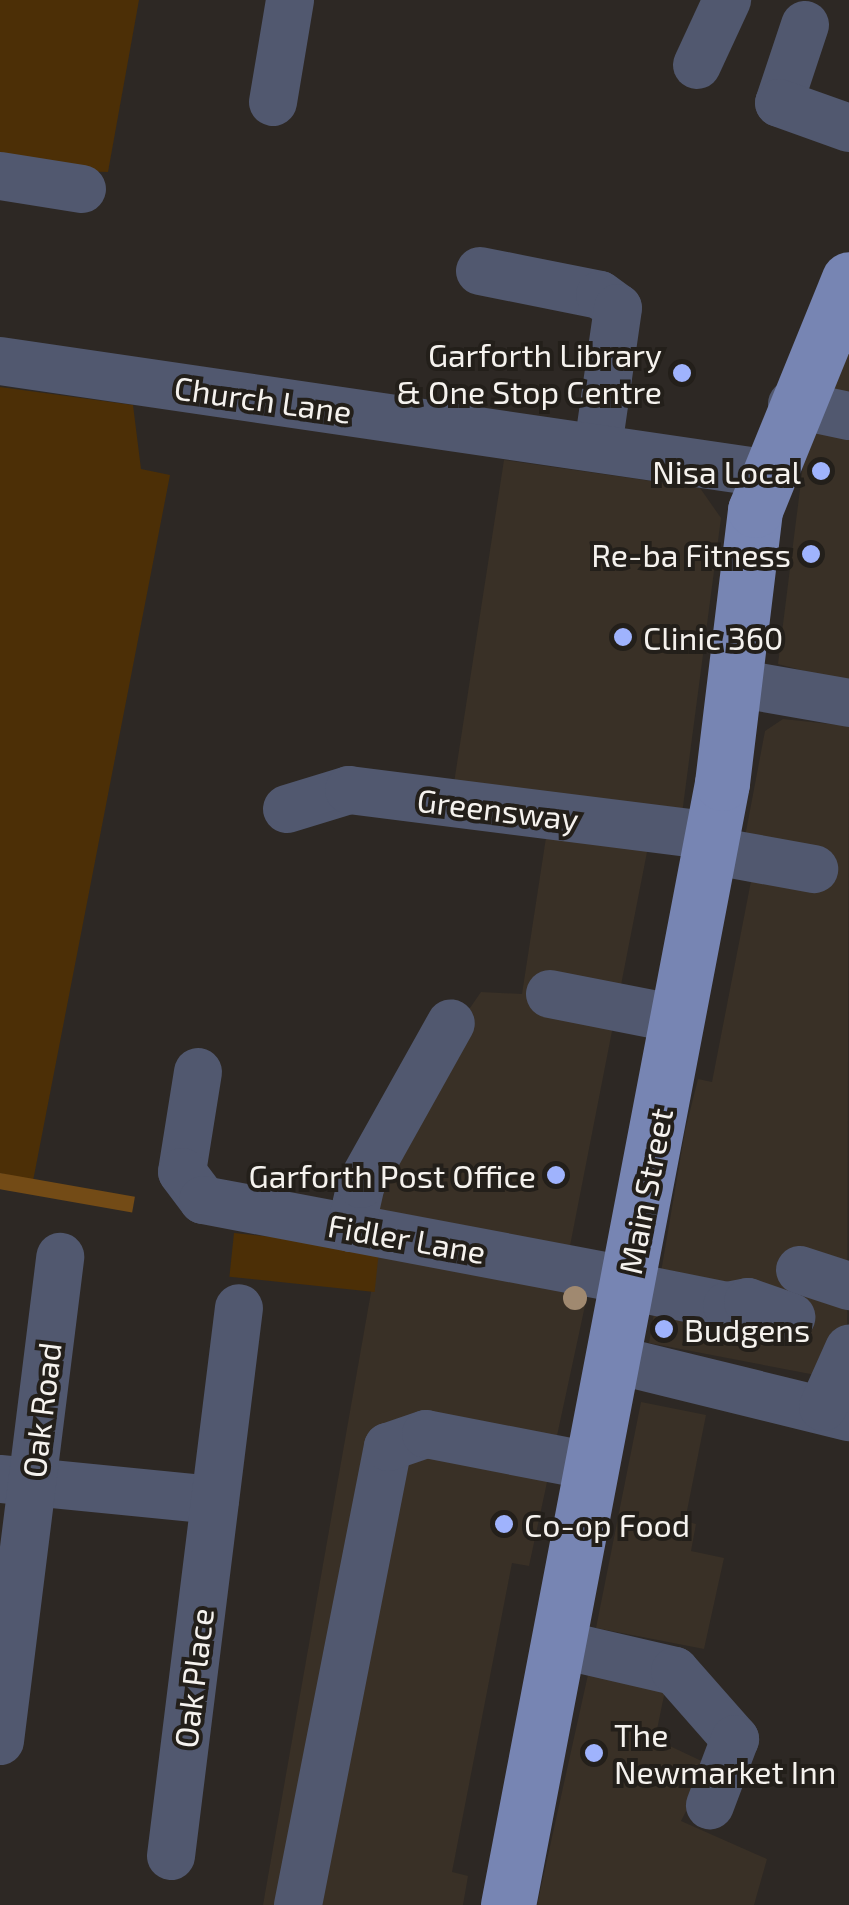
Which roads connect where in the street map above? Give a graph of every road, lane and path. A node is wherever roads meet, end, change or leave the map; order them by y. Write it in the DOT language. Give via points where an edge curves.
graph roads {
  1 [pos="290,0"];
  2 [pos="727,0"];
  3 [pos="805,26"];
  4 [pos="697,66"];
  5 [pos="273,102"];
  6 [pos="849,128"];
  7 [pos="0,176"];
  8 [pos="82,189"];
  9 [pos="480,272"];
  10 [pos="849,278"];
  11 [pos="0,361"];
  12 [pos="792,404"];
  13 [pos="849,416"];
  14 [pos="598,447"];
  15 [pos="764,474"];
  16 [pos="736,683"];
  17 [pos="849,703"];
  18 [pos="287,809"];
  19 [pos="711,843"];
  20 [pos="814,869"];
  21 [pos="550,994"];
  22 [pos="677,1019"];
  23 [pos="451,1023"];
  24 [pos="198,1072"];
  25 [pos="352,1228"];
  26 [pos="60,1257"];
  27 [pos="800,1270"];
  28 [pos="628,1283"];
  29 [pos="849,1286"];
  30 [pos="238,1308"];
  31 [pos="790,1317"];
  32 [pos="849,1350"];
  33 [pos="612,1359"];
  34 [pos="836,1412"];
  35 [pos="591,1466"];
  36 [pos="16,1479"];
  37 [pos="215,1500"];
  38 [pos="558,1644"];
  39 [pos="0,1741"];
  40 [pos="710,1805"];
  41 [pos="171,1856"];
  42 [pos="298,1905"];
  43 [pos="508,1905"];
  1 -- 5 [label="street"];
  2 -- 4 [label="street"];
  3 -- 6 [label="street" via="779,103"];
  7 -- 8 [label="street"];
  9 -- 14 [label="street" via="600,295 618,308"];
  10 -- 12 [label="main road, Main Street"];
  11 -- 14 [label="street, Church Lane"];
  12 -- 13 [label="street"];
  12 -- 15 [label="main road, Main Street"];
  14 -- 15 [label="street, Church Lane"];
  15 -- 16 [label="main road, Main Street"];
  16 -- 17 [label="street"];
  16 -- 19 [label="main road, Main Street"];
  18 -- 19 [label="street, Greensway" via="349,790"];
  19 -- 20 [label="street, Greensway"];
  19 -- 22 [label="main road, Main Street"];
  21 -- 22 [label="street"];
  22 -- 28 [label="main road, Main Street"];
  23 -- 25 [label="street" via="361,1184"];
  24 -- 25 [label="street, Fidler Lane" via="182,1164 188,1190"];
  25 -- 28 [label="street, Fidler Lane"];
  26 -- 36 [label="street, Oak Road"];
  27 -- 29 [label="street"];
  28 -- 31 [label="street, Fidler Lane" via="728,1306 748,1302"];
  28 -- 33 [label="main road, Main Street"];
  30 -- 37 [label="street, Oak Place"];
  32 -- 34 [label="street"];
  33 -- 34 [label="street"];
  33 -- 35 [label="main road, Main Street"];
  35 -- 38 [label="main road, Main Street"];
  35 -- 42 [label="street" via="426,1434 388,1446"];
  36 -- 37 [label="street"];
  36 -- 39 [label="street, Oak Road"];
  37 -- 41 [label="street, Oak Place"];
  38 -- 40 [label="street" via="675,1671 736,1739"];
  38 -- 43 [label="main road, Main Street"];
}
